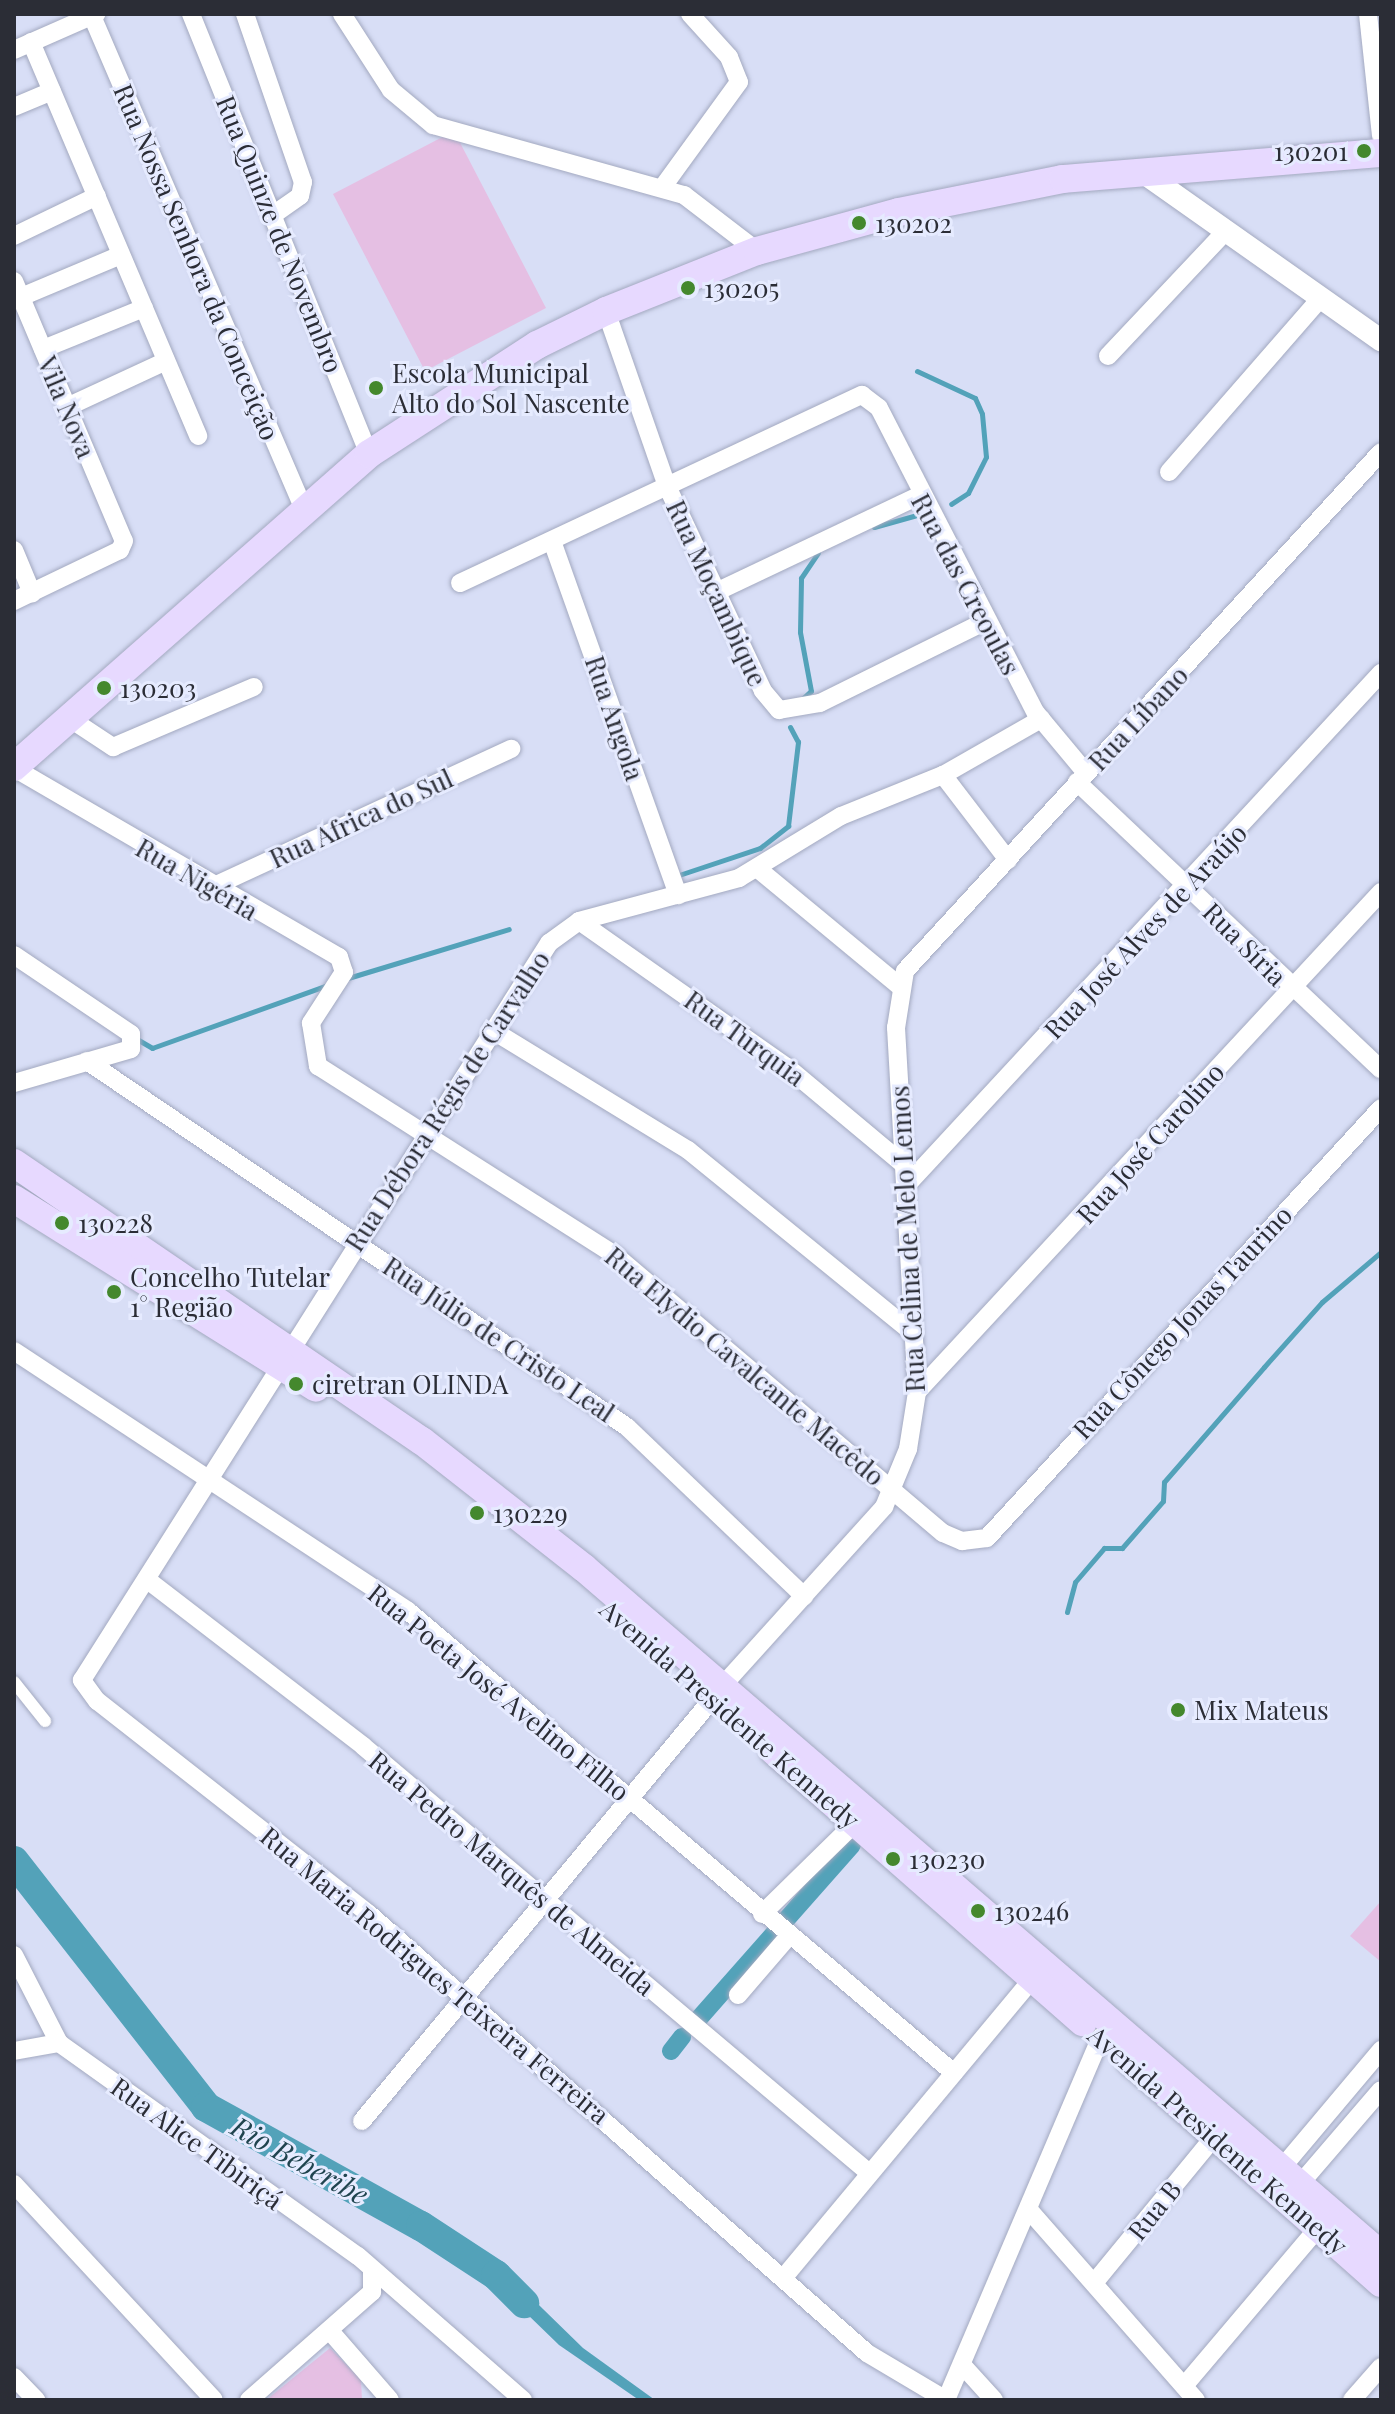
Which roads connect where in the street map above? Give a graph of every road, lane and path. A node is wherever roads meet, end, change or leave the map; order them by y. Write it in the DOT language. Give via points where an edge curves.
graph roads {
  1 [pos="191,14"];
  2 [pos="245,14"];
  3 [pos="342,14"];
  4 [pos="690,14"];
  5 [pos="1368,14"];
  6 [pos="94,15"];
  7 [pos="23,46"];
  8 [pos="52,91"];
  9 [pos="14,107"];
  10 [pos="1381,135"];
  11 [pos="1381,153"];
  12 [pos="1141,171"];
  13 [pos="662,188"];
  14 [pos="97,196"];
  15 [pos="274,214"];
  16 [pos="1226,231"];
  17 [pos="14,236"];
  18 [pos="757,251"];
  19 [pos="121,255"];
  20 [pos="17,289"];
  21 [pos="1321,298"];
  22 [pos="144,308"];
  23 [pos="606,311"];
  24 [pos="1381,340"];
  25 [pos="43,349"];
  26 [pos="1108,356"];
  27 [pos="166,361"];
  28 [pos="67,407"];
  29 [pos="198,436"];
  30 [pos="1381,452"];
  31 [pos="369,454"];
  32 [pos="1169,472"];
  33 [pos="667,486"];
  34 [pos="918,496"];
  35 [pos="303,507"];
  36 [pos="552,541"];
  37 [pos="14,550"];
  38 [pos="460,583"];
  39 [pos="716,592"];
  40 [pos="32,593"];
  41 [pos="14,601"];
  42 [pos="984,622"];
  43 [pos="1381,673"];
  44 [pos="254,687"];
  45 [pos="69,718"];
  46 [pos="1041,719"];
  47 [pos="511,749"];
  48 [pos="14,767"];
  49 [pos="943,775"];
  50 [pos="1082,778"];
  51 [pos="1008,860"];
  52 [pos="758,869"];
  53 [pos="1187,887"];
  54 [pos="210,888"];
  55 [pos="1381,892"];
  56 [pos="678,895"];
  57 [pos="579,921"];
  58 [pos="14,955"];
  59 [pos="898,985"];
  60 [pos="1290,990"];
  61 [pos="322,999"];
  62 [pos="492,1030"];
  63 [pos="87,1061"];
  64 [pos="1381,1069"];
  65 [pos="14,1083"];
  66 [pos="1381,1108"];
  67 [pos="424,1132"];
  68 [pos="14,1163"];
  69 [pos="904,1165"];
  70 [pos="905,1187"];
  71 [pos="25,1192"];
  72 [pos="355,1241"];
  73 [pos="913,1333"];
  74 [pos="14,1351"];
  75 [pos="285,1356"];
  76 [pos="917,1392"];
  77 [pos="211,1479"];
  78 [pos="896,1491"];
  79 [pos="987,1538"];
  80 [pos="149,1581"];
  81 [pos="804,1596"];
  82 [pos="82,1680"];
  83 [pos="14,1682"];
  84 [pos="719,1690"];
  85 [pos="45,1721"];
  86 [pos="627,1798"];
  87 [pos="854,1824"];
  88 [pos="543,1897"];
  89 [pos="776,1926"];
  90 [pos="14,1955"];
  91 [pos="1032,1979"];
  92 [pos="738,1995"];
  93 [pos="462,1996"];
  94 [pos="1101,2037"];
  95 [pos="59,2043"];
  96 [pos="1381,2050"];
  97 [pos="14,2051"];
  98 [pos="954,2073"];
  99 [pos="1381,2090"];
  100 [pos="1343,2095"];
  101 [pos="1363,2112"];
  102 [pos="362,2121"];
  103 [pos="1214,2137"];
  104 [pos="868,2172"];
  105 [pos="1286,2182"];
  106 [pos="14,2184"];
  107 [pos="1029,2210"];
  108 [pos="1318,2228"];
  109 [pos="1381,2255"];
  110 [pos="372,2271"];
  111 [pos="784,2277"];
  112 [pos="1094,2283"];
  113 [pos="1381,2283"];
  114 [pos="330,2331"];
  115 [pos="1381,2367"];
  116 [pos="965,2368"];
  117 [pos="14,2377"];
  118 [pos="1190,2393"];
  119 [pos="949,2395"];
  120 [pos="382,2397"];
  121 [pos="36,2400"];
  122 [pos="214,2400"];
  123 [pos="249,2400"];
  124 [pos="523,2400"];
  125 [pos="994,2400"];
  126 [pos="1352,2400"];
  1 -- 15 [label="street, Rua Quinze de Novembro"];
  2 -- 15 [label="street" via="303,182 300,196"];
  3 -- 13 [label="street" via="391,90 433,125"];
  4 -- 13 [label="street" via="729,57 739,82"];
  5 -- 10 [label="street"];
  6 -- 7 [label="street"];
  6 -- 35 [label="street, Rua Nossa Senhora da Conceição"];
  7 -- 8 [label="street"];
  8 -- 9 [label="street"];
  8 -- 14 [label="street"];
  11 -- 12 [label="main road"];
  12 -- 16 [label="street"];
  12 -- 18 [label="main road" via="899,212"];
  13 -- 18 [label="street" via="707,208"];
  14 -- 17 [label="street"];
  14 -- 19 [label="street"];
  15 -- 31 [label="street, Rua Quinze de Novembro"];
  16 -- 21 [label="street"];
  16 -- 26 [label="street"];
  18 -- 23 [label="main road"];
  19 -- 20 [label="street"];
  19 -- 22 [label="street"];
  20 -- 25 [label="street, Vila Nova"];
  21 -- 24 [label="street"];
  21 -- 32 [label="street"];
  22 -- 25 [label="street"];
  22 -- 27 [label="street"];
  23 -- 31 [label="main road" via="537,345"];
  23 -- 33 [label="street, Rua Moçambique"];
  25 -- 28 [label="street, Vila Nova"];
  27 -- 28 [label="street"];
  27 -- 29 [label="street"];
  28 -- 40 [label="street, Vila Nova" via="121,533 120,550"];
  30 -- 50 [label="street, Rua Líbano"];
  31 -- 35 [label="main road"];
  33 -- 34 [label="street, Rua das Creoulas" via="855,395 879,408"];
  33 -- 36 [label="street"];
  33 -- 39 [label="street, Rua Moçambique"];
  34 -- 39 [label="street"];
  34 -- 42 [label="street, Rua das Creoulas"];
  35 -- 45 [label="main road"];
  36 -- 38 [label="street"];
  36 -- 56 [label="street, Rua Angola"];
  37 -- 40 [label="street"];
  39 -- 42 [label="street, Rua Moçambique" via="763,691 786,711 820,703"];
  40 -- 41 [label="street"];
  42 -- 46 [label="street, Rua das Creoulas"];
  43 -- 53 [label="street, Rua José Alves de Araújo"];
  44 -- 45 [label="street" via="113,747"];
  45 -- 48 [label="main road"];
  46 -- 49 [label="street, Rua Débora Régis de Carvalho"];
  46 -- 50 [label="street, Rua das Creoulas"];
  47 -- 54 [label="street, Rua Africa do Sul"];
  48 -- 54 [label="street, Rua Nigéria"];
  49 -- 51 [label="street"];
  49 -- 52 [label="street, Rua Débora Régis de Carvalho" via="841,816"];
  50 -- 51 [label="street, Rua Líbano"];
  50 -- 53 [label="street, Rua Síria"];
  51 -- 59 [label="street, Rua Líbano"];
  52 -- 56 [label="street, Rua Débora Régis de Carvalho"];
  52 -- 59 [label="street"];
  53 -- 60 [label="street, Rua Síria"];
  53 -- 70 [label="street, Rua José Alves de Araújo"];
  54 -- 61 [label="street, Rua Nigéria" via="339,957 344,972"];
  55 -- 60 [label="street, Rua José Carolino"];
  56 -- 57 [label="street, Rua Débora Régis de Carvalho"];
  57 -- 62 [label="street, Rua Débora Régis de Carvalho" via="549,943"];
  57 -- 69 [label="street, Rua Turquia" via="787,1067"];
  58 -- 63 [label="street" via="131,1040"];
  59 -- 69 [label="street, Rua Celina de Melo Lemos"];
  60 -- 64 [label="street, Rua Síria"];
  60 -- 76 [label="street, Rua José Carolino"];
  61 -- 67 [label="street, Rua Elydio Cavalcante Macêdo" via="309,1034 318,1066"];
  62 -- 67 [label="street, Rua Débora Régis de Carvalho"];
  62 -- 73 [label="street" via="688,1150"];
  63 -- 65 [label="street"];
  63 -- 72 [label="street, Rua Júlio de Cristo Leal"];
  66 -- 79 [label="street, Rua Cônego Jonas Taurino"];
  67 -- 72 [label="street, Rua Débora Régis de Carvalho"];
  67 -- 78 [label="street, Rua Elydio Cavalcante Macêdo" via="615,1255"];
  68 -- 71 [label="main road, Avenida Presidente Kennedy"];
  69 -- 70 [label="street, Rua Celina de Melo Lemos"];
  70 -- 73 [label="street, Rua Celina de Melo Lemos"];
  71 -- 75 [label="main road, Avenida Presidente Kennedy"];
  71 -- 75 [label="main road, Avenida Presidente Kennedy" via="177,1270"];
  72 -- 75 [label="street, Rua Débora Régis de Carvalho"];
  72 -- 81 [label="street, Rua Júlio de Cristo Leal" via="638,1435"];
  73 -- 76 [label="street, Rua Celina de Melo Lemos"];
  74 -- 77 [label="street, Rua Poeta José Avelino Filho"];
  75 -- 77 [label="street, Rua Débora Régis de Carvalho"];
  75 -- 84 [label="main road, Avenida Presidente Kennedy" via="433,1450"];
  76 -- 78 [label="street, Rua Celina de Melo Lemos"];
  77 -- 80 [label="street, Rua Débora Régis de Carvalho"];
  77 -- 86 [label="street, Rua Poeta José Avelino Filho" via="408,1611"];
  78 -- 79 [label="street, Rua Elydio Cavalcante Macêdo" via="943,1533 977,1543"];
  78 -- 81 [label="street"];
  80 -- 82 [label="street, Rua Débora Régis de Carvalho"];
  80 -- 88 [label="street, Rua Pedro Marquês de Almeida"];
  81 -- 84 [label="street"];
  82 -- 93 [label="street, Rua Maria Rodrigues Teixeira Ferreira" via="97,1701 301,1857"];
  83 -- 85 [label="street"];
  84 -- 86 [label="street"];
  84 -- 87 [label="main road, Avenida Presidente Kennedy"];
  84 -- 105 [label="main road, Avenida Presidente Kennedy"];
  86 -- 88 [label="street"];
  86 -- 89 [label="street, Rua Poeta José Avelino Filho"];
  87 -- 89 [label="street"];
  87 -- 91 [label="main road, Avenida Presidente Kennedy"];
  88 -- 93 [label="street"];
  88 -- 104 [label="street, Rua Pedro Marquês de Almeida"];
  89 -- 92 [label="street"];
  89 -- 98 [label="street, Rua Poeta José Avelino Filho"];
  90 -- 95 [label="street"];
  91 -- 94 [label="main road, Avenida Presidente Kennedy"];
  91 -- 98 [label="street"];
  93 -- 102 [label="street"];
  93 -- 111 [label="street, Rua Maria Rodrigues Teixeira Ferreira"];
  94 -- 103 [label="main road, Avenida Presidente Kennedy"];
  94 -- 107 [label="street"];
  95 -- 97 [label="street"];
  95 -- 110 [label="street, Rua Alice Tibiriçá"];
  96 -- 100 [label="street"];
  98 -- 104 [label="street"];
  99 -- 101 [label="street"];
  100 -- 101 [label="street"];
  100 -- 105 [label="street"];
  101 -- 105 [label="street"];
  103 -- 105 [label="main road, Avenida Presidente Kennedy"];
  103 -- 112 [label="street, Rua B"];
  104 -- 111 [label="street"];
  105 -- 108 [label="main road, Avenida Presidente Kennedy"];
  105 -- 109 [label="main road, Avenida Presidente Kennedy"];
  106 -- 122 [label="street"];
  107 -- 112 [label="street"];
  107 -- 116 [label="street"];
  108 -- 113 [label="main road, Avenida Presidente Kennedy"];
  108 -- 118 [label="street"];
  110 -- 114 [label="street" via="372,2292"];
  110 -- 124 [label="street, Rua Alice Tibiriçá"];
  111 -- 119 [label="street, Rua Maria Rodrigues Teixeira Ferreira" via="867,2353"];
  112 -- 118 [label="street"];
  114 -- 120 [label="street"];
  114 -- 123 [label="street"];
  115 -- 126 [label="street"];
  116 -- 119 [label="street"];
  116 -- 125 [label="street"];
  117 -- 121 [label="street"];
}
